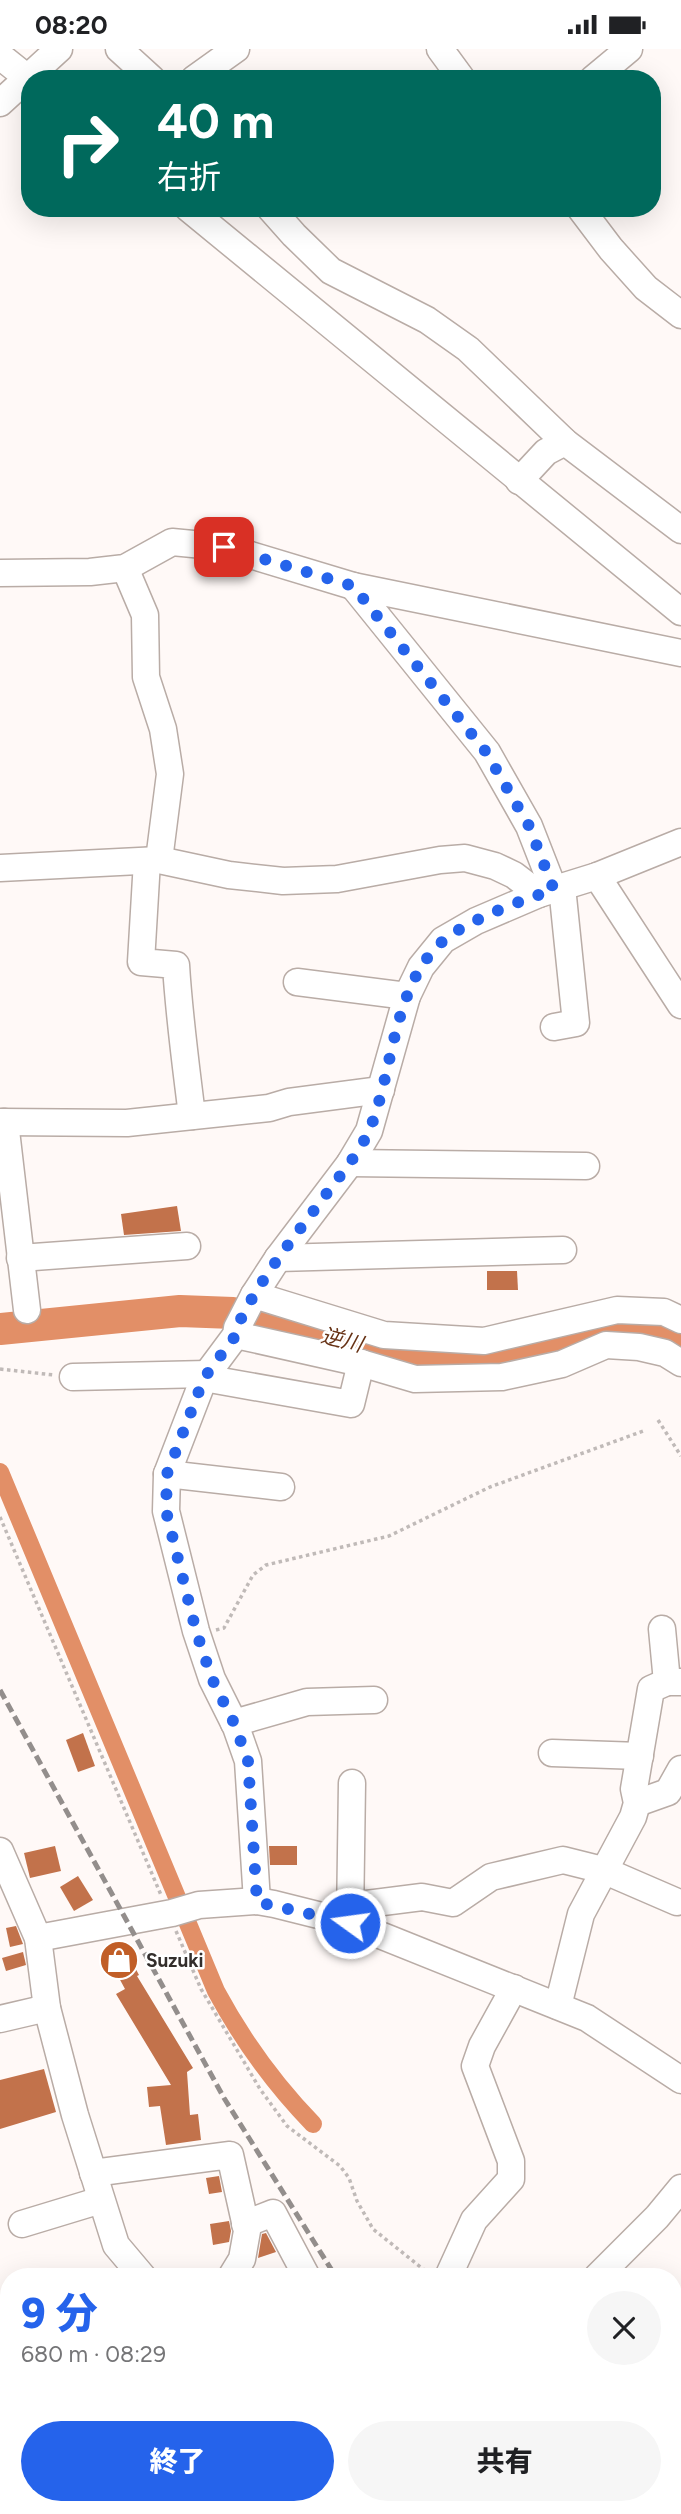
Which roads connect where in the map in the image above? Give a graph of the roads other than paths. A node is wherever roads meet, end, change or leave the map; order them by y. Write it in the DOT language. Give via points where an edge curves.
graph roads {
  1 [pos="59,49"];
  2 [pos="236,49"];
  3 [pos="440,49"];
  4 [pos="629,49"];
  5 [pos="123,50"];
  6 [pos="0,56"];
  7 [pos="38,70"];
  8 [pos="143,70"];
  9 [pos="207,70"];
  10 [pos="455,70"];
  11 [pos="604,70"];
  12 [pos="21,73"];
  13 [pos="21,86"];
  14 [pos="0,103"];
  15 [pos="199,217"];
  16 [pos="278,217"];
  17 [pos="587,217"];
  18 [pos="347,280"];
  19 [pos="316,313"];
  20 [pos="681,315"];
  21 [pos="565,442"];
  22 [pos="519,481"];
  23 [pos="681,530"];
  24 [pos="125,568"];
  25 [pos="0,573"];
  26 [pos="353,586"];
  27 [pos="681,612"];
  28 [pos="681,653"];
  29 [pos="681,842"];
  30 [pos="153,861"];
  31 [pos="0,868"];
  32 [pos="597,876"];
  33 [pos="551,891"];
  34 [pos="297,982"];
  35 [pos="407,996"];
  36 [pos="681,1005"];
  37 [pos="554,1027"];
  38 [pos="381,1090"];
  39 [pos="192,1116"];
  40 [pos="2,1122"];
  41 [pos="350,1163"];
  42 [pos="586,1166"];
  43 [pos="5,1170"];
  44 [pos="8,1220"];
  45 [pos="187,1246"];
  46 [pos="563,1250"];
  47 [pos="278,1258"];
  48 [pos="14,1266"];
  49 [pos="26,1310"];
  50 [pos="675,1313"];
  51 [pos="244,1316"];
  52 [pos="361,1363"];
  53 [pos="681,1363"];
  54 [pos="206,1376"];
  55 [pos="73,1377"];
  56 [pos="167,1474"];
  57 [pos="281,1487"];
  58 [pos="662,1629"];
  59 [pos="674,1682"];
  60 [pos="374,1700"];
  61 [pos="234,1723"];
  62 [pos="552,1753"];
  63 [pos="640,1756"];
  64 [pos="681,1769"];
  65 [pos="352,1783"];
  66 [pos="637,1803"];
  67 [pos="0,1851"];
  68 [pos="603,1870"];
  69 [pos="257,1902"];
  70 [pos="677,1902"];
  71 [pos="351,1915"];
  72 [pos="38,1938"];
  73 [pos="514,1988"];
  74 [pos="558,2006"];
  75 [pos="47,2008"];
  76 [pos="0,2019"];
  77 [pos="681,2080"];
  78 [pos="93,2173"];
  79 [pos="681,2188"];
  80 [pos="101,2200"];
  81 [pos="22,2224"];
  82 [pos="245,2224"];
  83 [pos="131,2268"];
  84 [pos="236,2268"];
  85 [pos="302,2268"];
  86 [pos="452,2268"];
  87 [pos="606,2268"];
  1 -- 7 [label="street"];
  2 -- 9 [label="street"];
  3 -- 10 [label="street"];
  4 -- 11 [label="street"];
  5 -- 8 [label="street"];
  6 -- 12 [label="street"];
  13 -- 14 [label="street"];
  15 -- 19 [label="street"];
  16 -- 18 [label="street" via="331,271"];
  17 -- 20 [label="street" via="646,288"];
  18 -- 19 [label="street"];
  18 -- 21 [label="street" via="427,320 468,349"];
  19 -- 22 [label="street"];
  21 -- 22 [label="street" via="546,452"];
  21 -- 23 [label="street"];
  22 -- 27 [label="street"];
  24 -- 25 [label="street"];
  24 -- 26 [label="street" via="173,542 224,547"];
  24 -- 30 [label="street" via="145,615 146,677 163,729 170,774"];
  26 -- 28 [label="street"];
  26 -- 33 [label="street" via="486,752 529,826"];
  29 -- 32 [label="street"];
  30 -- 31 [label="street"];
  30 -- 33 [label="street" via="283,881 337,879 465,858"];
  30 -- 39 [label="street" via="141,962 176,965"];
  32 -- 33 [label="street"];
  32 -- 36 [label="street"];
  33 -- 35 [label="street" via="443,940 421,967"];
  33 -- 37 [label="street" via="576,1023"];
  34 -- 35 [label="street"];
  35 -- 38 [label="street"];
  38 -- 39 [label="street"];
  38 -- 41 [label="street" via="369,1131"];
  39 -- 40 [label="street" via="127,1123"];
  40 -- 43 [label="street"];
  41 -- 42 [label="street"];
  41 -- 47 [label="street"];
  43 -- 44 [label="street"];
  44 -- 48 [label="street"];
  45 -- 48 [label="street"];
  46 -- 47 [label="street"];
  47 -- 51 [label="street"];
  48 -- 49 [label="street"];
  50 -- 51 [label="street" via="617,1310 484,1341 384,1335"];
  51 -- 52 [label="street"];
  51 -- 54 [label="street"];
  52 -- 53 [label="street" via="415,1379 502,1377 562,1364 606,1345 665,1353"];
  52 -- 54 [label="street" via="351,1403"];
  54 -- 55 [label="street"];
  54 -- 56 [label="street"];
  56 -- 57 [label="street"];
  56 -- 61 [label="street" via="166,1511 197,1636"];
  58 -- 59 [label="street"];
  59 -- 63 [label="street" via="651,1689"];
  60 -- 61 [label="street" via="307,1702"];
  61 -- 69 [label="street" via="248,1761"];
  62 -- 63 [label="street"];
  63 -- 66 [label="street" via="634,1789"];
  64 -- 66 [label="street" via="668,1792"];
  65 -- 71 [label="street"];
  66 -- 68 [label="street"];
  67 -- 72 [label="street"];
  68 -- 70 [label="street"];
  68 -- 71 [label="street" via="563,1860 491,1877 453,1903 422,1897"];
  68 -- 74 [label="street" via="581,1914"];
  69 -- 71 [label="street"];
  69 -- 72 [label="street" via="199,1905"];
  71 -- 73 [label="street"];
  72 -- 75 [label="street"];
  73 -- 74 [label="street"];
  73 -- 86 [label="street" via="475,2066 511,2161 511,2179 474,2220"];
  74 -- 77 [label="street" via="587,2018"];
  75 -- 76 [label="street"];
  75 -- 78 [label="street"];
  78 -- 80 [label="street"];
  78 -- 82 [label="street" via="230,2155"];
  79 -- 87 [label="street"];
  80 -- 81 [label="street"];
  80 -- 83 [label="street" via="116,2245"];
  82 -- 84 [label="street" via="242,2259"];
  82 -- 85 [label="street" via="273,2213"];
}
